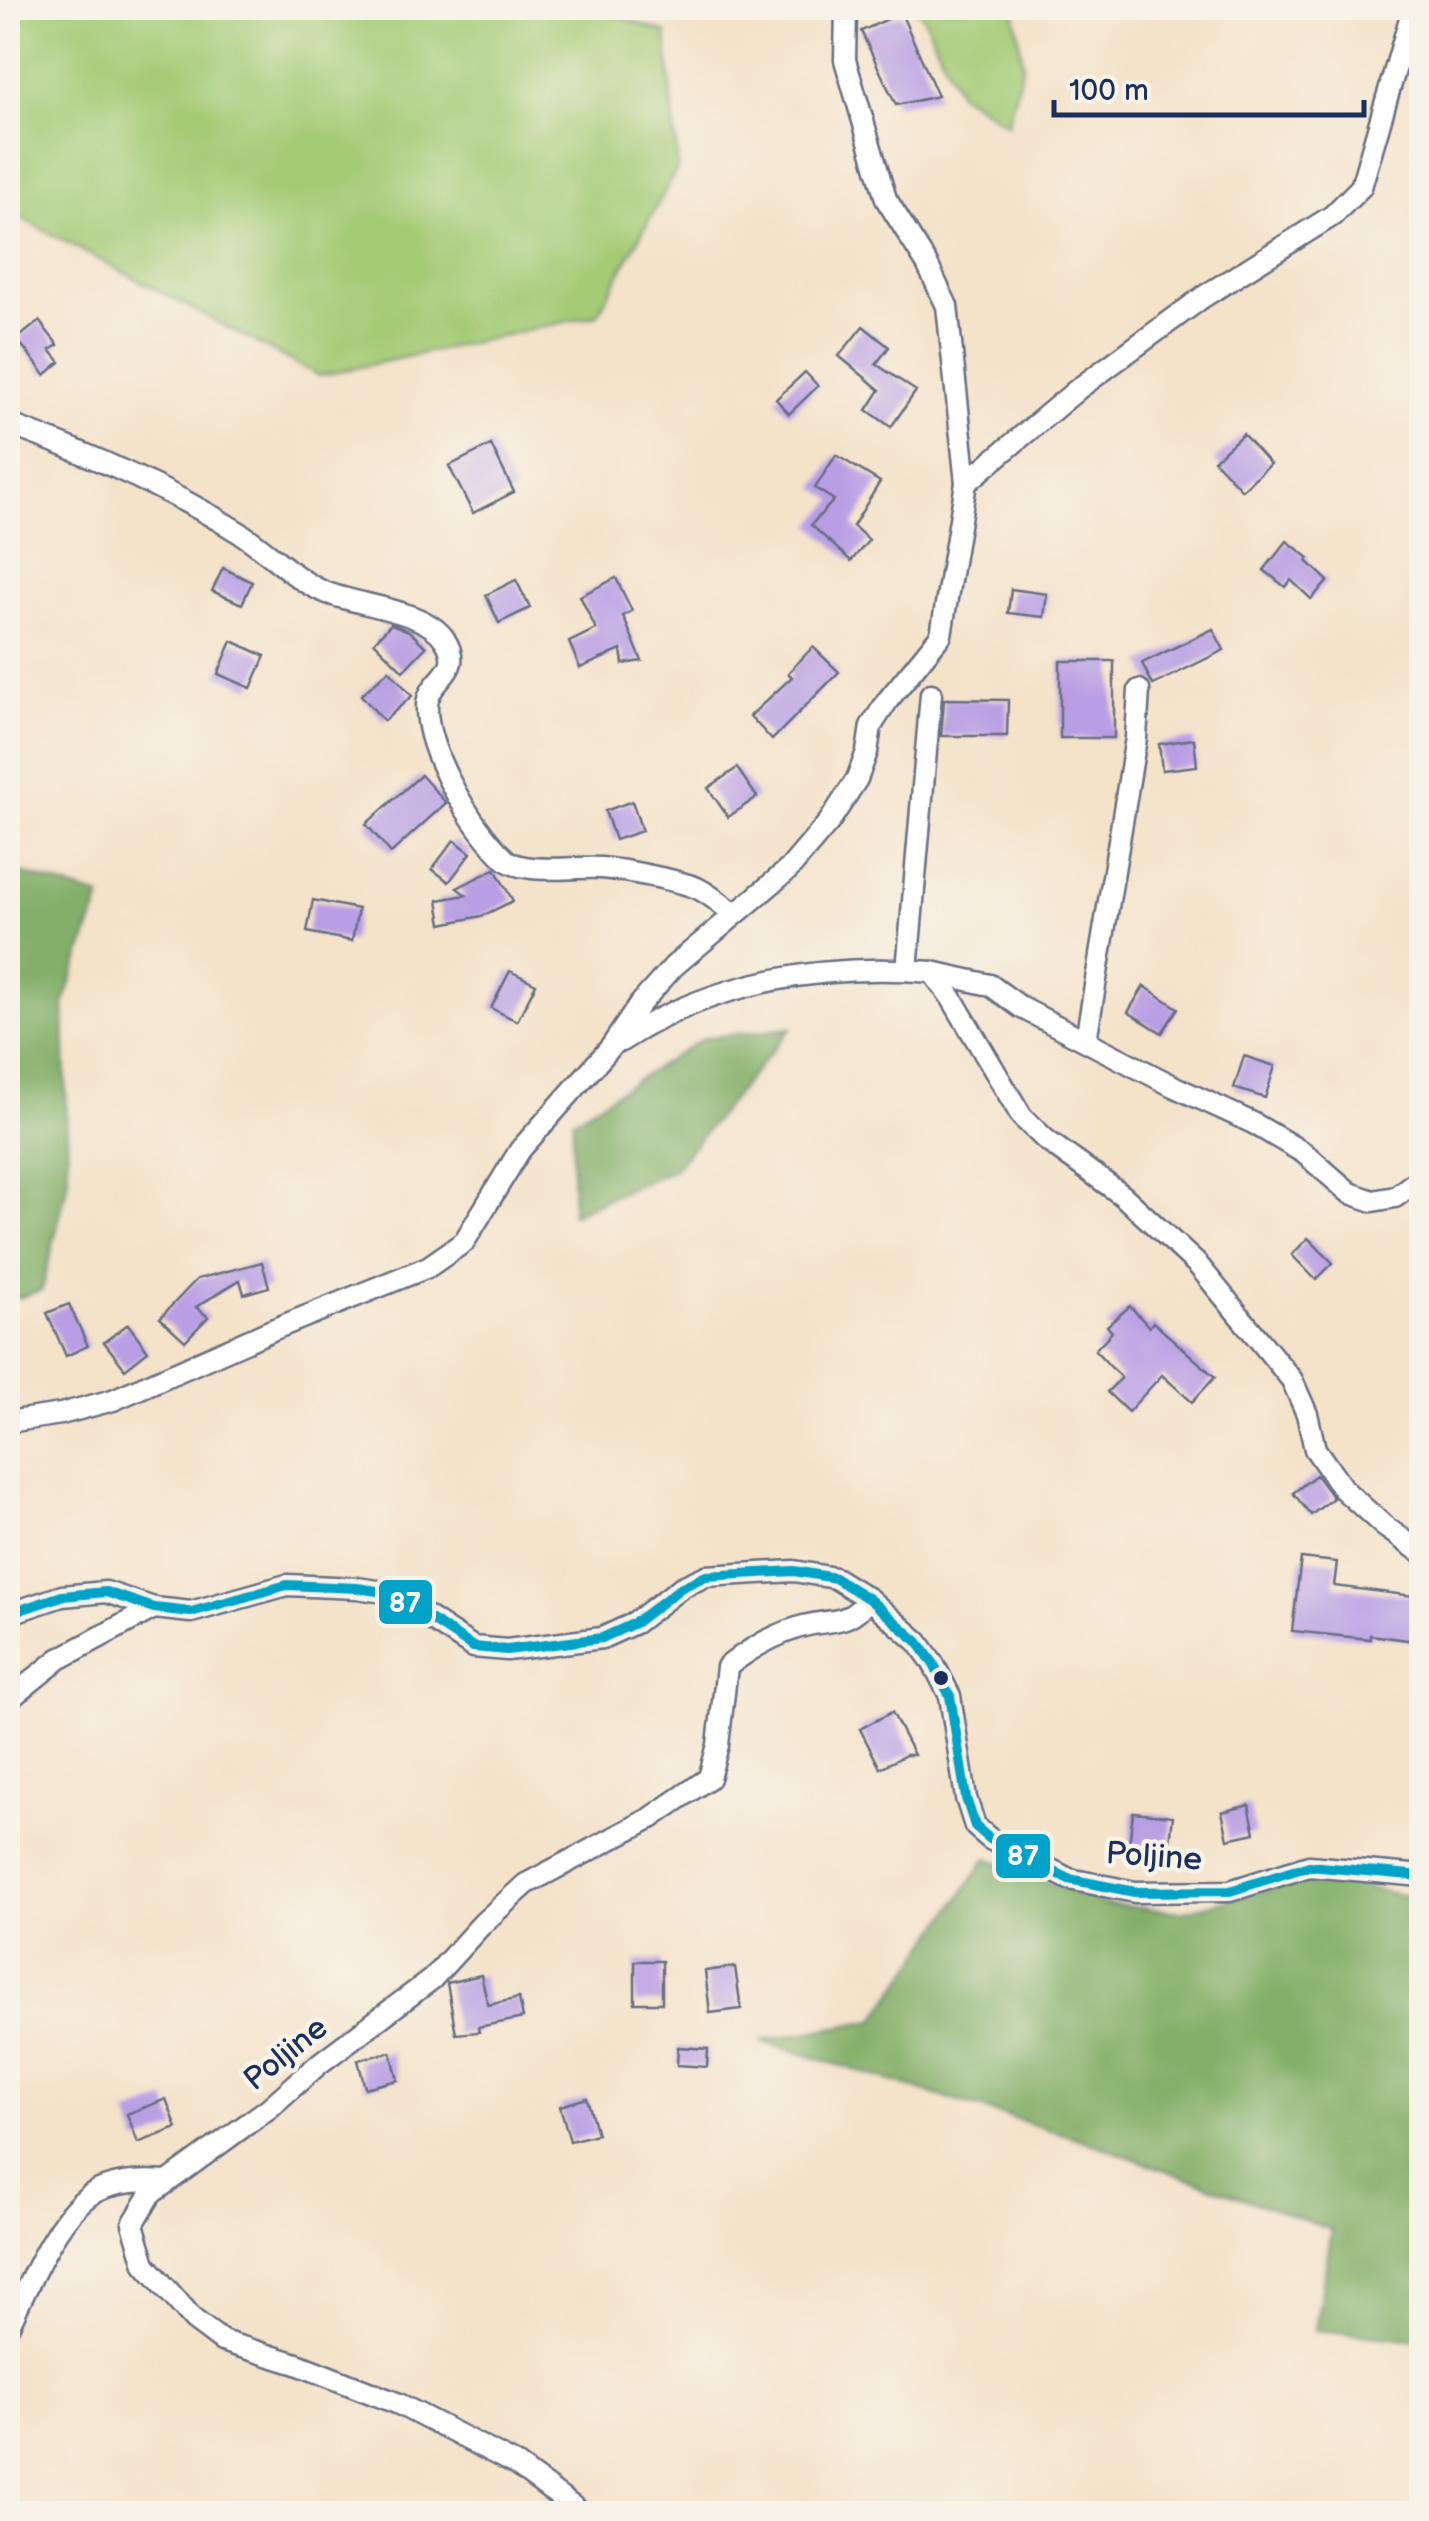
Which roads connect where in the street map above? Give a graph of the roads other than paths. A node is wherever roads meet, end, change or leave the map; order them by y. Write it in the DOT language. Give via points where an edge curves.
graph roads {
  1 [pos="846,8"];
  2 [pos="1413,8"];
  3 [pos="8,424"];
  4 [pos="966,483"];
  5 [pos="1139,690"];
  6 [pos="931,694"];
  7 [pos="735,914"];
  8 [pos="906,970"];
  9 [pos="932,972"];
  10 [pos="1086,1040"];
  11 [pos="612,1047"];
  12 [pos="1422,1176"];
  13 [pos="8,1422"];
  14 [pos="1422,1553"];
  15 [pos="869,1599"];
  16 [pos="154,1608"];
  17 [pos="8,1614"];
  18 [pos="8,1700"];
  19 [pos="1422,1876"];
  20 [pos="167,2182"];
  21 [pos="8,2327"];
  22 [pos="582,2514"];
  1 -- 4 [label="street" via="845,60 886,199 947,306"];
  2 -- 4 [label="street" via="1361,187 1332,216 1204,297 1078,389"];
  3 -- 7 [label="street" via="90,454 240,533 320,590 424,623 443,636 451,668 427,702 438,758 478,828 508,863 603,868 698,888"];
  4 -- 7 [label="street" via="941,635 871,726 857,779 829,822 789,870"];
  5 -- 10 [label="street"];
  6 -- 8 [label="street"];
  7 -- 11 [label="street" via="674,966"];
  8 -- 9 [label="street"];
  8 -- 11 [label="street" via="780,978 652,1021"];
  9 -- 10 [label="street" via="990,985"];
  9 -- 14 [label="street" via="1022,1117 1198,1265 1292,1380 1314,1449 1343,1488"];
  10 -- 12 [label="street" via="1253,1123 1304,1153 1350,1193 1373,1201 1396,1197"];
  11 -- 13 [label="street" via="520,1150 464,1242 428,1267 113,1400"];
  15 -- 16 [label="street, Poljine" via="835,1578 794,1571 706,1576 602,1638 507,1650 473,1647 392,1594 357,1588 287,1585 191,1612"];
  15 -- 19 [label="street, Poljine" via="918,1642 950,1696 975,1826 1068,1880 1135,1892 1230,1891 1309,1866"];
  15 -- 20 [label="street, Poljine" via="840,1622 802,1626 740,1656 727,1667 710,1778 651,1818 526,1884 432,1979"];
  16 -- 17 [label="street, Poljine" via="106,1592 62,1596"];
  16 -- 18 [label="street" via="58,1659"];
  20 -- 21 [label="street" via="140,2180 97,2191 74,2209"];
  20 -- 22 [label="street, Poljine" via="151,2194 134,2224 145,2264 194,2320 222,2341 399,2404 515,2464"];
}
